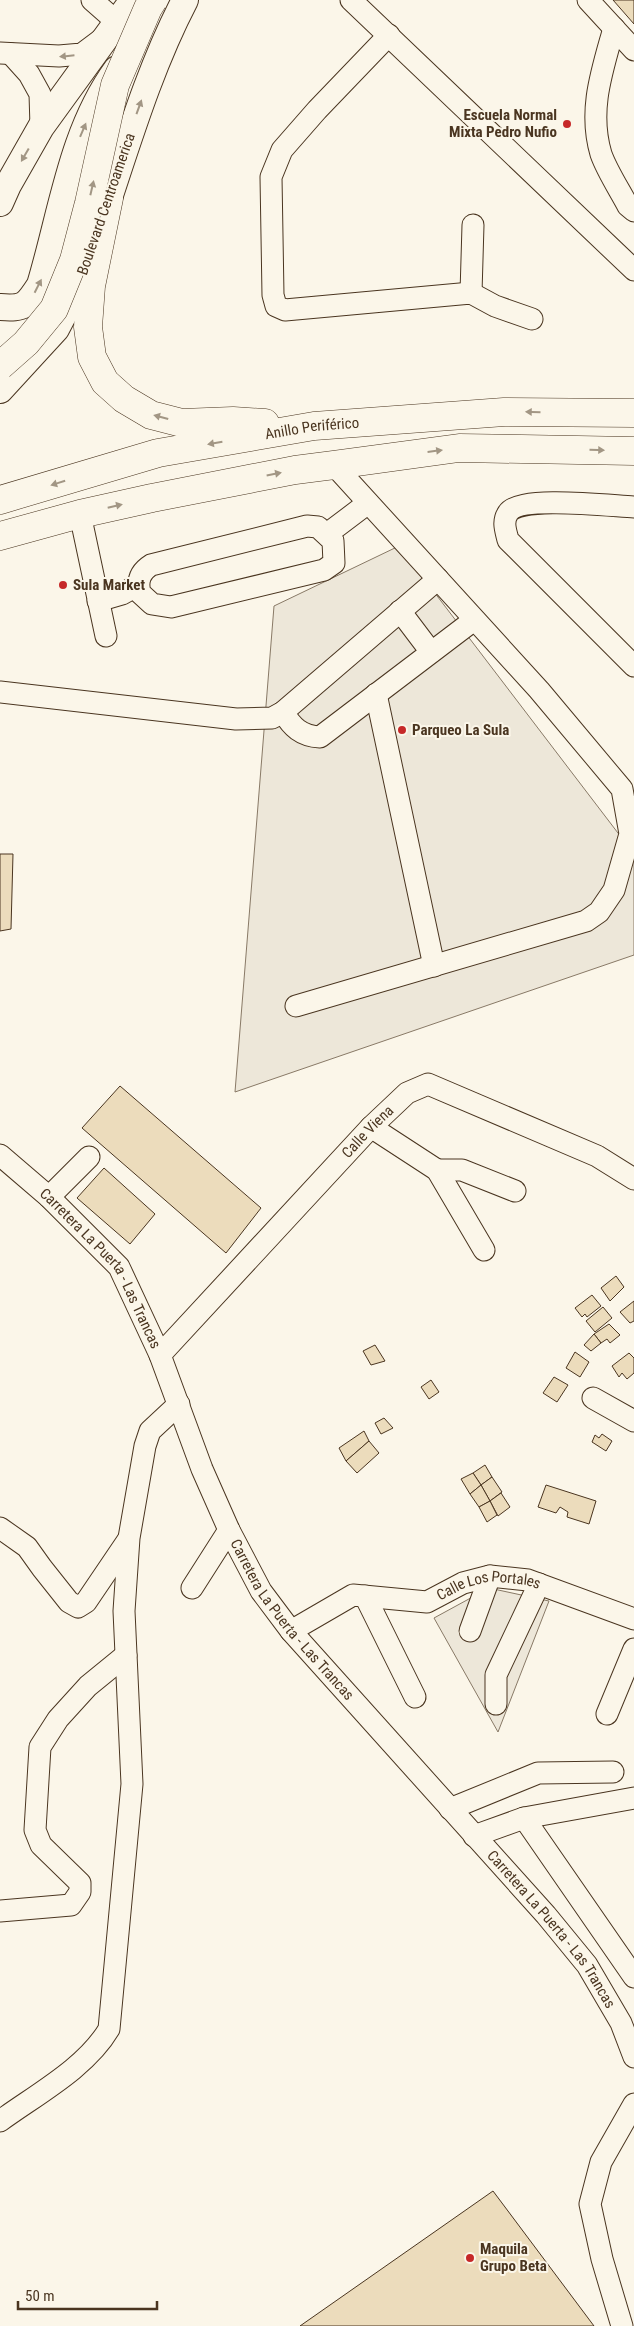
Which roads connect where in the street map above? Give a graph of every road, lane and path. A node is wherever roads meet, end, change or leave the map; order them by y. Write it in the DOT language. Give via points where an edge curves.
graph roads {
  1 [pos="92,0"];
  2 [pos="134,0"];
  3 [pos="153,0"];
  4 [pos="168,0"];
  5 [pos="185,0"];
  6 [pos="351,0"];
  7 [pos="588,0"];
  8 [pos="113,28"];
  9 [pos="614,28"];
  10 [pos="389,36"];
  11 [pos="634,50"];
  12 [pos="6,53"];
  13 [pos="41,127"];
  14 [pos="109,198"];
  15 [pos="0,203"];
  16 [pos="634,211"];
  17 [pos="473,225"];
  18 [pos="634,270"];
  19 [pos="470,293"];
  20 [pos="0,307"];
  21 [pos="532,318"];
  22 [pos="0,366"];
  23 [pos="0,390"];
  24 [pos="634,400"];
  25 [pos="571,413"];
  26 [pos="634,413"];
  27 [pos="314,426"];
  28 [pos="634,451"];
  29 [pos="334,465"];
  30 [pos="0,500"];
  31 [pos="368,503"];
  32 [pos="634,508"];
  33 [pos="80,514"];
  34 [pos="327,534"];
  35 [pos="7,537"];
  36 [pos="438,579"];
  37 [pos="138,586"];
  38 [pos="98,601"];
  39 [pos="400,611"];
  40 [pos="474,620"];
  41 [pos="106,636"];
  42 [pos="431,652"];
  43 [pos="634,666"];
  44 [pos="0,692"];
  45 [pos="376,694"];
  46 [pos="283,712"];
  47 [pos="628,796"];
  48 [pos="434,966"];
  49 [pos="296,1006"];
  50 [pos="371,1128"];
  51 [pos="0,1155"];
  52 [pos="90,1157"];
  53 [pos="437,1170"];
  54 [pos="634,1179"];
  55 [pos="515,1191"];
  56 [pos="49,1197"];
  57 [pos="484,1250"];
  58 [pos="160,1355"];
  59 [pos="593,1398"];
  60 [pos="179,1404"];
  61 [pos="634,1421"];
  62 [pos="0,1528"];
  63 [pos="229,1530"];
  64 [pos="129,1538"];
  65 [pos="490,1576"];
  66 [pos="539,1584"];
  67 [pos="192,1588"];
  68 [pos="365,1596"];
  69 [pos="634,1618"];
  70 [pos="291,1631"];
  71 [pos="470,1631"];
  72 [pos="634,1649"];
  73 [pos="126,1654"];
  74 [pos="415,1696"];
  75 [pos="496,1704"];
  76 [pos="607,1714"];
  77 [pos="613,1772"];
  78 [pos="634,1798"];
  79 [pos="450,1809"];
  80 [pos="524,1818"];
  81 [pos="474,1836"];
  82 [pos="0,1911"];
  83 [pos="634,1977"];
  84 [pos="634,2057"];
  85 [pos="634,2104"];
  86 [pos="0,2121"];
  87 [pos="622,2326"];
  1 -- 8 [label="street"];
  2 -- 8 [label="main road"];
  22 -- 3 [label="highway, one-way, bridge" via="26,343 54,309 74,260 115,85"];
  20 -- 4 [label="main road, one-way" via="18,308 28,302 40,285 84,128 103,88"];
  14 -- 5 [label="main road, Boulevard Centroamerica, one-way" via="147,85"];
  6 -- 10 [label="street"];
  7 -- 9 [label="street"];
  8 -- 12 [label="street, one-way" via="82,54"];
  8 -- 13 [label="main road"];
  9 -- 11 [label="street"];
  9 -- 16 [label="street" via="601,73 594,118 602,155 628,206"];
  10 -- 18 [label="street"];
  10 -- 19 [label="street" via="282,150 271,177 273,295 276,306 285,310"];
  12 -- 13 [label="street" via="29,74 40,94"];
  13 -- 15 [label="main road, one-way"];
  14 -- 23 [label="main road, Boulevard Centroamerica" via="79,284 63,319 40,349"];
  27 -- 14 [label="highway, one-way" via="233,421 182,423 151,415 124,399 106,382 92,357 88,327 91,286"];
  17 -- 19 [label="street"];
  19 -- 21 [label="street" via="495,306"];
  24 -- 25 [label="street"];
  25 -- 26 [label="highway, Anillo Periférico"];
  25 -- 27 [label="highway, Anillo Periférico, one-way" via="504,412"];
  27 -- 30 [label="highway, Anillo Periférico, one-way" via="158,453"];
  29 -- 28 [label="highway, one-way" via="459,448"];
  29 -- 31 [label="street"];
  33 -- 29 [label="highway, one-way"];
  31 -- 34 [label="street"];
  31 -- 36 [label="street"];
  32 -- 43 [label="street" via="536,502 517,506 508,512 504,523 508,540"];
  33 -- 35 [label="highway"];
  33 -- 38 [label="street"];
  34 -- 37 [label="street" via="318,527 307,526 151,565 143,570"];
  34 -- 37 [label="street" via="333,541 335,558 334,563 324,570 171,607 152,604 140,594"];
  36 -- 39 [label="street"];
  36 -- 40 [label="street"];
  37 -- 38 [label="street"];
  38 -- 41 [label="street"];
  39 -- 42 [label="street"];
  39 -- 46 [label="street"];
  40 -- 42 [label="street"];
  40 -- 47 [label="street" via="539,690"];
  42 -- 45 [label="street"];
  44 -- 46 [label="street" via="236,719 272,718"];
  45 -- 46 [label="street" via="320,737 292,728"];
  45 -- 48 [label="street"];
  47 -- 48 [label="street" via="630,834 614,890 599,912 586,922"];
  48 -- 49 [label="street"];
  50 -- 53 [label="street"];
  50 -- 54 [label="street, Calle Viena" via="407,1092 428,1084 597,1156"];
  50 -- 58 [label="street, Calle Viena"];
  51 -- 56 [label="street, Carretera La Puerta - Las Trancas"];
  52 -- 56 [label="street"];
  53 -- 55 [label="street" via="462,1170"];
  53 -- 57 [label="street"];
  56 -- 58 [label="street, Carretera La Puerta - Las Trancas" via="119,1267"];
  58 -- 60 [label="street, Carretera La Puerta - Las Trancas"];
  59 -- 61 [label="street"];
  60 -- 63 [label="street, Carretera La Puerta - Las Trancas" via="202,1470"];
  60 -- 64 [label="street" via="150,1431"];
  62 -- 64 [label="street" via="28,1547 69,1602 78,1607 86,1602"];
  63 -- 67 [label="street"];
  63 -- 70 [label="street, Carretera La Puerta - Las Trancas" via="261,1591"];
  64 -- 73 [label="street" via="124,1612"];
  65 -- 66 [label="street, Calle Los Portales"];
  65 -- 68 [label="street, Calle Los Portales" via="463,1583 428,1602"];
  65 -- 71 [label="street"];
  66 -- 69 [label="street, Calle Los Portales"];
  66 -- 75 [label="street" via="496,1675"];
  68 -- 70 [label="street, Calle Los Portales" via="353,1596 335,1604"];
  68 -- 74 [label="street"];
  70 -- 79 [label="street, Carretera La Puerta - Las Trancas"];
  72 -- 76 [label="street"];
  73 -- 82 [label="street" via="88,1686 58,1719 40,1746 35,1830 41,1846 80,1883 80,1892 71,1905"];
  73 -- 86 [label="street" via="132,1784 109,2029 88,2057"];
  77 -- 79 [label="street" via="538,1773"];
  78 -- 80 [label="street"];
  79 -- 81 [label="street, Carretera La Puerta - Las Trancas"];
  80 -- 81 [label="street"];
  80 -- 83 [label="street"];
  81 -- 84 [label="street, Carretera La Puerta - Las Trancas" via="587,1965 621,2023"];
  85 -- 87 [label="street" via="601,2162 590,2204"];
}
